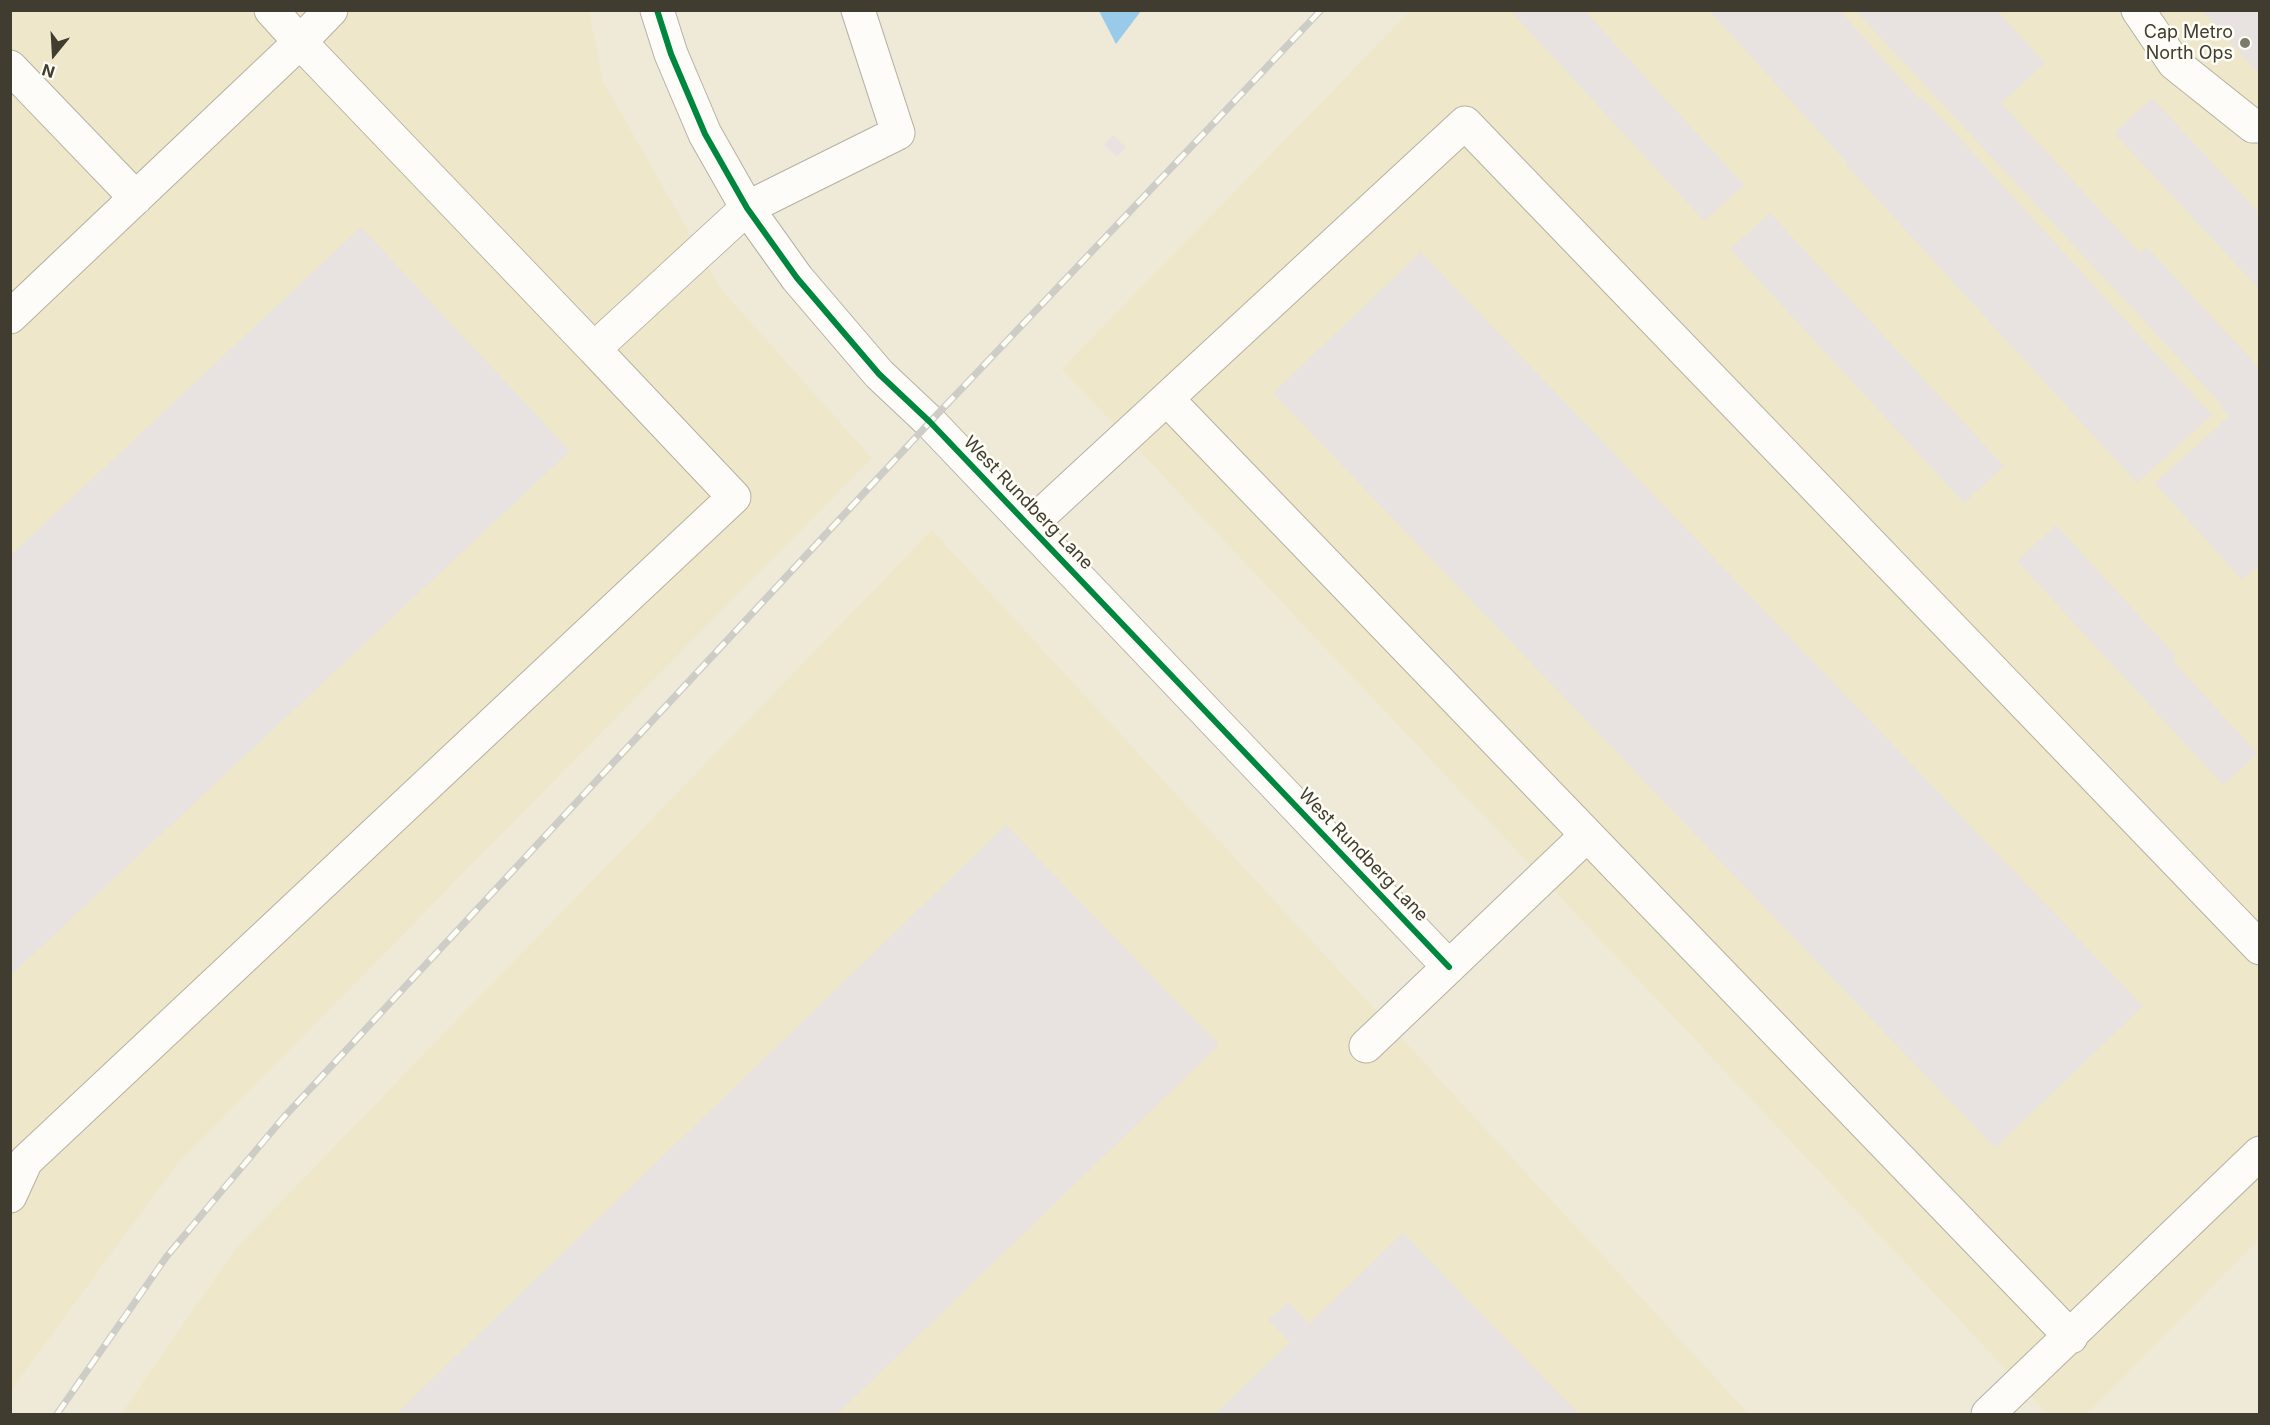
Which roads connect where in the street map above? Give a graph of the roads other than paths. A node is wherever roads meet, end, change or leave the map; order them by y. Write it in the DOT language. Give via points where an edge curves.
graph roads {
  1 [pos="271,10"];
  2 [pos="331,10"];
  3 [pos="657,10"];
  4 [pos="858,10"];
  5 [pos="2138,10"];
  6 [pos="300,42"];
  7 [pos="10,68"];
  8 [pos="2259,126"];
  9 [pos="136,198"];
  10 [pos="747,208"];
  11 [pos="10,317"];
  12 [pos="594,349"];
  13 [pos="1167,399"];
  14 [pos="1029,526"];
  15 [pos="1587,835"];
  16 [pos="2259,948"];
  17 [pos="1449,967"];
  18 [pos="1366,1046"];
  19 [pos="2259,1153"];
  20 [pos="10,1196"];
  21 [pos="2071,1337"];
  22 [pos="1988,1414"];
  1 -- 6 [label="street"];
  2 -- 6 [label="street"];
  3 -- 10 [label="street, West Rundberg Lane" via="705,134"];
  4 -- 10 [label="street" via="898,133"];
  5 -- 8 [label="street" via="2174,63 2253,126"];
  6 -- 9 [label="street"];
  6 -- 12 [label="street"];
  7 -- 9 [label="street"];
  9 -- 11 [label="street"];
  10 -- 12 [label="street"];
  10 -- 14 [label="street, West Rundberg Lane" via="797,279 879,374"];
  12 -- 20 [label="street" via="734,497 26,1161"];
  13 -- 14 [label="street"];
  13 -- 15 [label="street"];
  13 -- 16 [label="street" via="1466,123"];
  14 -- 17 [label="street, West Rundberg Lane"];
  15 -- 17 [label="street"];
  15 -- 21 [label="street"];
  17 -- 18 [label="street"];
  19 -- 21 [label="street"];
  21 -- 22 [label="street"];
}
